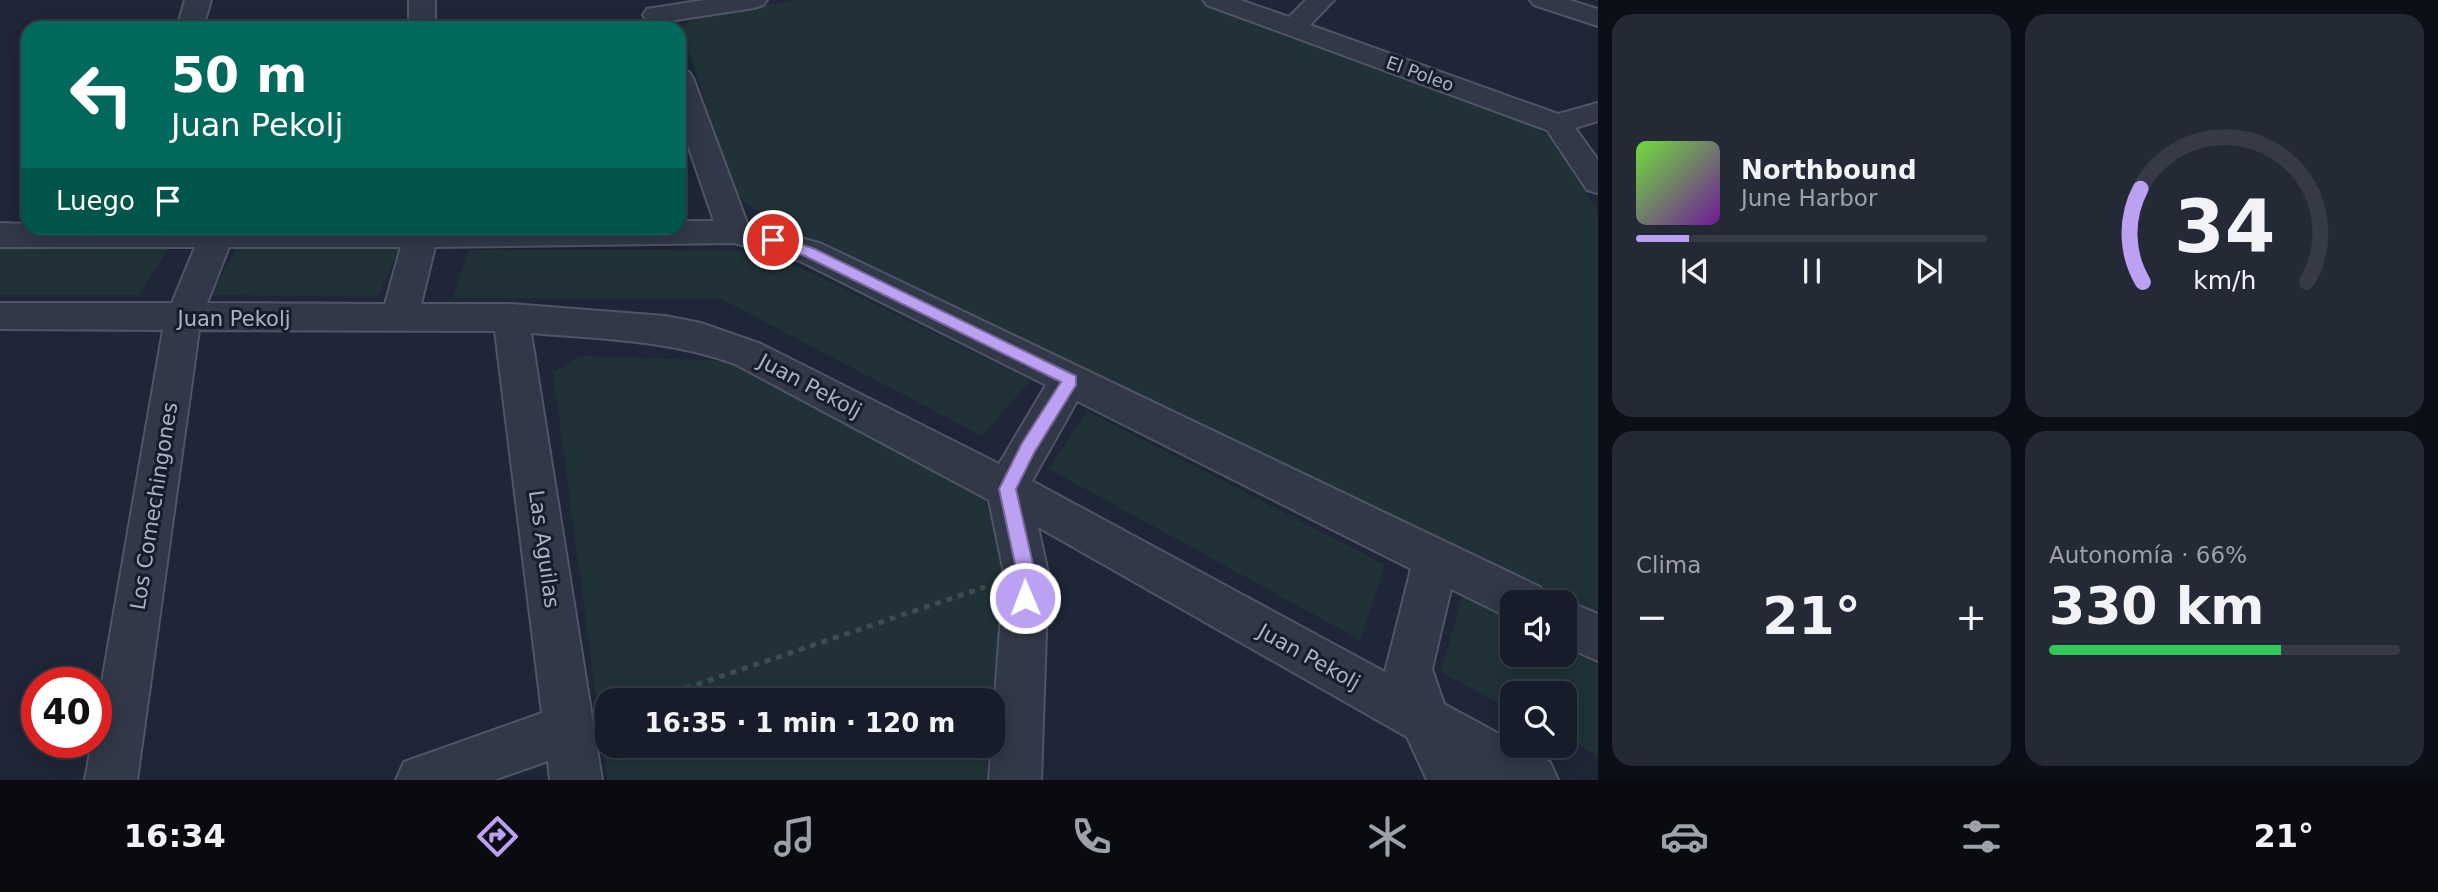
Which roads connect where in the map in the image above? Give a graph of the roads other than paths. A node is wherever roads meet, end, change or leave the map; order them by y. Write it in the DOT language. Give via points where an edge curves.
graph roads {
  1 [pos="198,0"];
  2 [pos="422,0"];
  3 [pos="754,0"];
  4 [pos="1216,0"];
  5 [pos="1321,0"];
  6 [pos="1543,0"];
  7 [pos="656,14"];
  8 [pos="1598,18"];
  9 [pos="192,21"];
  10 [pos="422,21"];
  11 [pos="1293,28"];
  12 [pos="686,98"];
  13 [pos="1598,112"];
  14 [pos="1557,124"];
  15 [pos="1598,183"];
  16 [pos="686,232"];
  17 [pos="734,232"];
  18 [pos="0,235"];
  19 [pos="21,235"];
  20 [pos="184,235"];
  21 [pos="299,235"];
  22 [pos="422,235"];
  23 [pos="216,237"];
  24 [pos="0,316"];
  25 [pos="399,318"];
  26 [pos="511,318"];
  27 [pos="183,319"];
  28 [pos="1070,380"];
  29 [pos="1008,489"];
  30 [pos="1436,559"];
  31 [pos="1500,590"];
  32 [pos="1577,628"];
  33 [pos="1598,638"];
  34 [pos="1425,721"];
  35 [pos="570,727"];
  36 [pos="111,780"];
  37 [pos="422,780"];
  38 [pos="576,780"];
  39 [pos="1015,780"];
  40 [pos="1454,780"];
  41 [pos="1532,780"];
  1 -- 9 [label="street"];
  2 -- 10 [label="street"];
  3 -- 7 [label="street"];
  4 -- 11 [label="street, El Poleo"];
  5 -- 11 [label="street"];
  6 -- 8 [label="street"];
  11 -- 14 [label="street, El Poleo"];
  12 -- 17 [label="street"];
  13 -- 14 [label="street"];
  14 -- 15 [label="street"];
  16 -- 17 [label="street"];
  17 -- 28 [label="street" via="810,252"];
  18 -- 19 [label="street"];
  20 -- 23 [label="street"];
  21 -- 23 [label="street"];
  22 -- 25 [label="street"];
  23 -- 27 [label="street, Los Comechingones"];
  24 -- 27 [label="street, Juan Pekolj"];
  25 -- 26 [label="street, Juan Pekolj"];
  25 -- 27 [label="street, Juan Pekolj"];
  26 -- 29 [label="street, Juan Pekolj" via="701,337 748,354"];
  26 -- 35 [label="street, Las Aguilas"];
  27 -- 36 [label="street, Los Comechingones"];
  28 -- 29 [label="street"];
  28 -- 30 [label="street"];
  29 -- 34 [label="street, Juan Pekolj"];
  29 -- 39 [label="street" via="1026,573"];
  30 -- 31 [label="street"];
  30 -- 34 [label="street" via="1408,669"];
  32 -- 33 [label="street"];
  34 -- 40 [label="street"];
  34 -- 41 [label="street, Juan Pekolj"];
  35 -- 37 [label="street"];
  35 -- 38 [label="street, Las Aguilas"];
}
